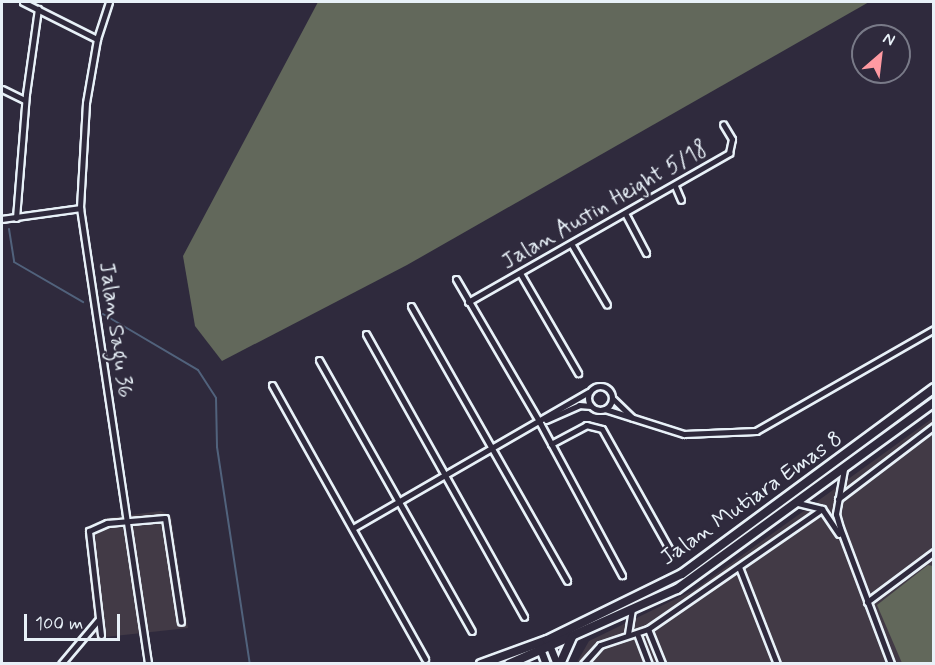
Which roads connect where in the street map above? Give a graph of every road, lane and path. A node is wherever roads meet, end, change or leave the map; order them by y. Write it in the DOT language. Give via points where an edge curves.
graph roads {
  1 [pos="23,2"];
  2 [pos="109,2"];
  3 [pos="38,9"];
  4 [pos="97,39"];
  5 [pos="2,89"];
  6 [pos="25,100"];
  7 [pos="723,124"];
  8 [pos="675,186"];
  9 [pos="681,200"];
  10 [pos="80,208"];
  11 [pos="626,215"];
  12 [pos="16,218"];
  13 [pos="2,219"];
  14 [pos="572,245"];
  15 [pos="646,252"];
  16 [pos="520,273"];
  17 [pos="456,279"];
  18 [pos="468,302"];
  19 [pos="607,304"];
  20 [pos="411,306"];
  21 [pos="933,329"];
  22 [pos="366,334"];
  23 [pos="319,360"];
  24 [pos="578,373"];
  25 [pos="272,385"];
  26 [pos="933,388"];
  27 [pos="589,393"];
  28 [pos="611,397"];
  29 [pos="933,402"];
  30 [pos="591,406"];
  31 [pos="604,409"];
  32 [pos="632,417"];
  33 [pos="543,421"];
  34 [pos="933,426"];
  35 [pos="551,444"];
  36 [pos="492,449"];
  37 [pos="844,469"];
  38 [pos="447,475"];
  39 [pos="838,499"];
  40 [pos="798,503"];
  41 [pos="399,504"];
  42 [pos="822,508"];
  43 [pos="126,521"];
  44 [pos="353,528"];
  45 [pos="843,540"];
  46 [pos="671,552"];
  47 [pos="933,552"];
  48 [pos="739,567"];
  49 [pos="622,575"];
  50 [pos="567,581"];
  51 [pos="867,602"];
  52 [pos="632,610"];
  53 [pos="524,617"];
  54 [pos="99,619"];
  55 [pos="181,622"];
  56 [pos="648,629"];
  57 [pos="472,631"];
  58 [pos="628,634"];
  59 [pos="101,635"];
  60 [pos="638,636"];
  61 [pos="573,637"];
  62 [pos="549,643"];
  63 [pos="540,647"];
  64 [pos="425,658"];
  65 [pos="61,663"];
  66 [pos="148,663"];
  67 [pos="481,663"];
  68 [pos="512,663"];
  69 [pos="526,663"];
  70 [pos="546,663"];
  71 [pos="559,663"];
  72 [pos="584,663"];
  73 [pos="649,663"];
  74 [pos="662,663"];
  75 [pos="777,663"];
  76 [pos="891,663"];
  1 -- 3 [label="street"];
  2 -- 4 [label="street, Jalan Sagu 36"];
  3 -- 4 [label="street"];
  3 -- 6 [label="street"];
  4 -- 10 [label="street, Jalan Sagu 36" via="86,103"];
  5 -- 6 [label="street"];
  6 -- 12 [label="street"];
  7 -- 8 [label="street, Jalan Austin Height 5/18" via="732,140 729,153"];
  8 -- 9 [label="street"];
  8 -- 11 [label="street, Jalan Austin Height 5/18"];
  10 -- 12 [label="street"];
  10 -- 43 [label="street, Jalan Sagu 36"];
  11 -- 14 [label="street, Jalan Austin Height 5/18"];
  11 -- 15 [label="street"];
  12 -- 13 [label="street"];
  14 -- 16 [label="street, Jalan Austin Height 5/18"];
  14 -- 19 [label="street"];
  16 -- 18 [label="street, Jalan Austin Height 5/18"];
  16 -- 24 [label="street"];
  17 -- 18 [label="street"];
  18 -- 33 [label="street"];
  20 -- 36 [label="street"];
  21 -- 32 [label="street" via="756,431 684,434"];
  22 -- 38 [label="street"];
  23 -- 41 [label="street"];
  25 -- 44 [label="street"];
  26 -- 62 [label="main road, Jalan Mutiara Emas 8" via="681,574"];
  27 -- 28 [label="street" via="602,387"];
  27 -- 30 [label="street"];
  27 -- 33 [label="street"];
  28 -- 31 [label="street"];
  28 -- 32 [label="street"];
  29 -- 37 [label="main road, Jalan Mutiara Emas 8"];
  30 -- 31 [label="street"];
  30 -- 33 [label="street" via="579,405"];
  31 -- 32 [label="street"];
  33 -- 35 [label="street"];
  33 -- 36 [label="street"];
  34 -- 39 [label="street"];
  35 -- 46 [label="street" via="586,425 602,429"];
  35 -- 49 [label="street"];
  36 -- 38 [label="street"];
  36 -- 50 [label="street"];
  37 -- 39 [label="street"];
  37 -- 40 [label="main road, Jalan Mutiara Emas 8"];
  38 -- 41 [label="street"];
  38 -- 53 [label="street"];
  39 -- 45 [label="street" via="836,514"];
  40 -- 42 [label="street"];
  40 -- 52 [label="main road, Jalan Mutiara Emas 8" via="693,579"];
  41 -- 44 [label="street"];
  41 -- 57 [label="street"];
  42 -- 45 [label="street"];
  42 -- 48 [label="street"];
  43 -- 54 [label="street" via="89,531"];
  43 -- 55 [label="street" via="165,518"];
  43 -- 66 [label="street, Jalan Sagu 36"];
  44 -- 64 [label="street"];
  45 -- 51 [label="street"];
  47 -- 51 [label="street"];
  48 -- 56 [label="street"];
  48 -- 75 [label="street"];
  51 -- 76 [label="street"];
  52 -- 58 [label="street"];
  52 -- 61 [label="main road, Jalan Mutiara Emas 8"];
  54 -- 59 [label="street"];
  54 -- 65 [label="street"];
  56 -- 60 [label="street"];
  56 -- 74 [label="street"];
  58 -- 60 [label="street"];
  58 -- 72 [label="street" via="600,645"];
  60 -- 73 [label="street"];
  61 -- 62 [label="main road, Jalan Mutiara Emas 8"];
  61 -- 71 [label="main road"];
  62 -- 63 [label="main road, Jalan Mutiara Emas 8"];
  62 -- 71 [label="street"];
  63 -- 67 [label="main road, Jalan Mutiara Emas 8"];
  63 -- 68 [label="main road, Jalan Mutiara Emas 8"];
  63 -- 70 [label="street"];
  68 -- 69 [label="main road"];
}
